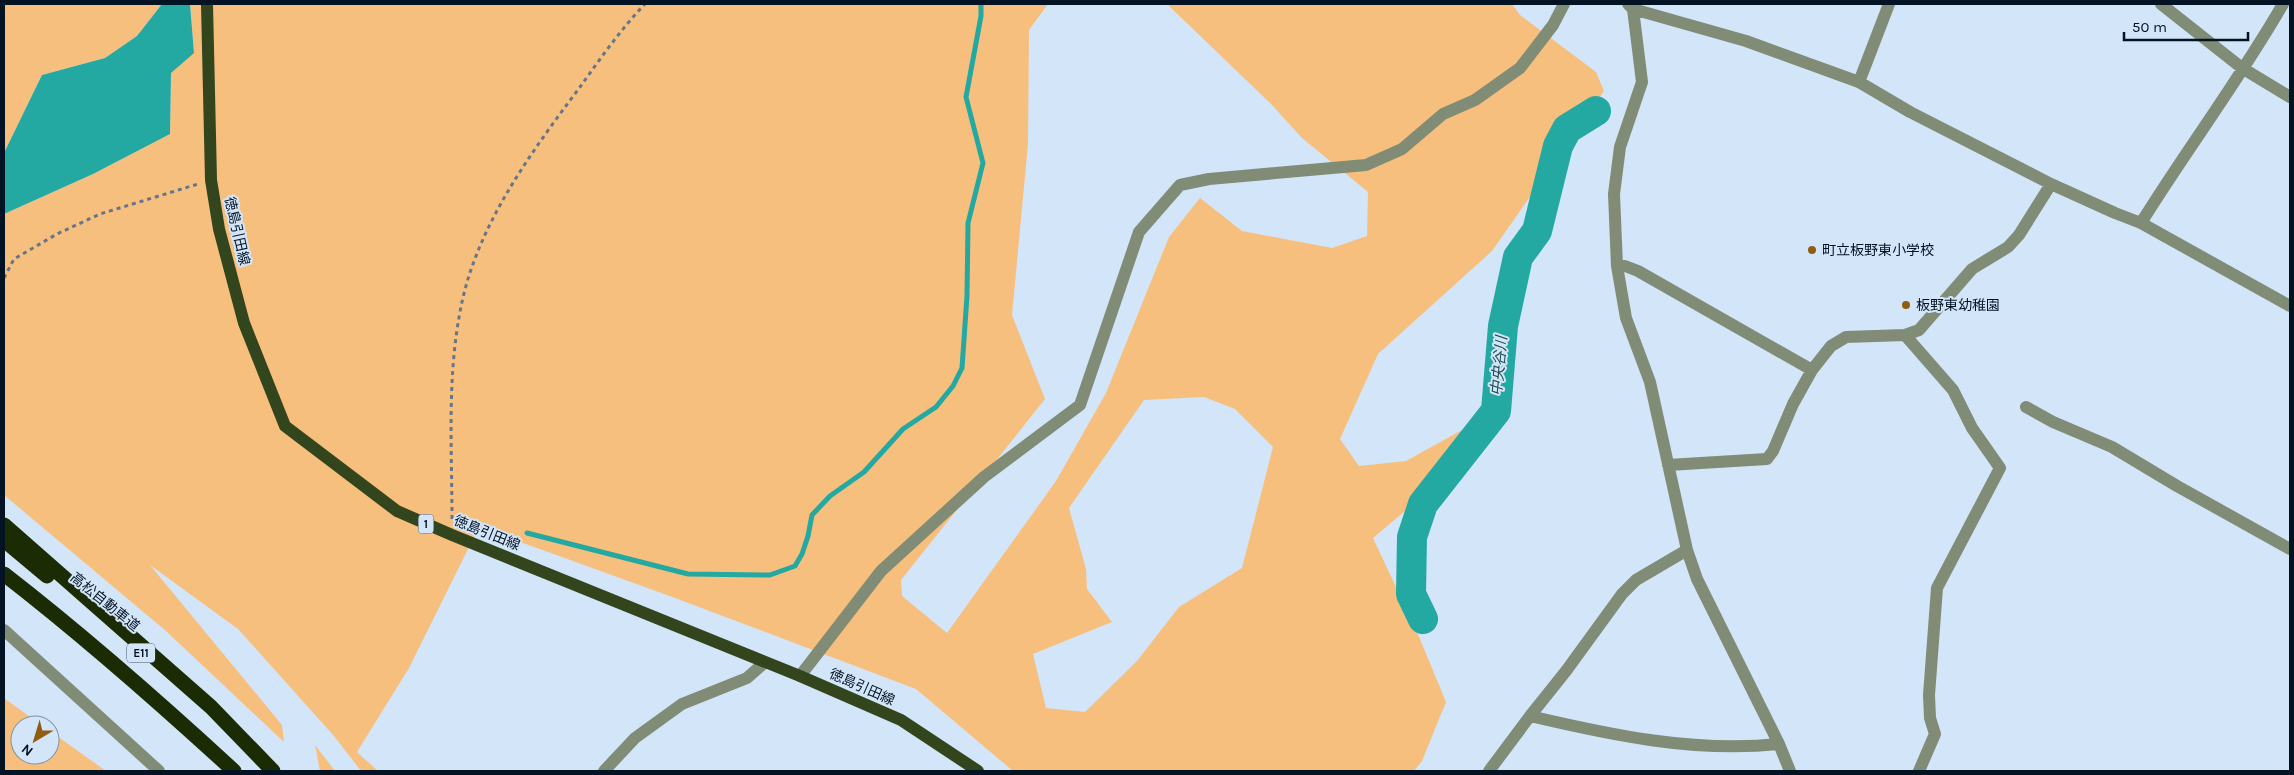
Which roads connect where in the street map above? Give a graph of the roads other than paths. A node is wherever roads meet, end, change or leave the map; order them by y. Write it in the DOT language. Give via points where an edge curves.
graph roads {
  1 [pos="206,4"];
  2 [pos="1564,4"];
  3 [pos="1889,4"];
  4 [pos="2161,4"];
  5 [pos="2284,4"];
  6 [pos="1630,6"];
  7 [pos="2242,68"];
  8 [pos="1859,82"];
  9 [pos="2290,97"];
  10 [pos="2051,184"];
  11 [pos="2141,223"];
  12 [pos="1617,266"];
  13 [pos="2290,306"];
  14 [pos="1905,335"];
  15 [pos="1812,370"];
  16 [pos="2026,407"];
  17 [pos="1668,465"];
  18 [pos="4,525"];
  19 [pos="4,540"];
  20 [pos="2290,549"];
  21 [pos="1687,550"];
  22 [pos="4,574"];
  23 [pos="4,582"];
  24 [pos="68,624"];
  25 [pos="4,630"];
  26 [pos="764,663"];
  27 [pos="800,676"];
  28 [pos="1530,716"];
  29 [pos="1780,744"];
  30 [pos="159,771"];
  31 [pos="234,771"];
  32 [pos="273,771"];
  33 [pos="604,771"];
  34 [pos="978,771"];
  35 [pos="1489,771"];
  36 [pos="1790,771"];
  37 [pos="1919,771"];
  1 -- 26 [label="main road, 徳島引田線 / 1" via="211,180 219,229 244,323 285,426 397,511"];
  2 -- 27 [label="street" via="1553,25 1520,68 1475,100 1443,114 1402,148 1366,165 1209,179 1180,186 1139,232 1080,405 984,477 881,571"];
  3 -- 8 [label="street"];
  4 -- 7 [label="street"];
  5 -- 7 [label="street"];
  6 -- 8 [label="street" via="1746,41"];
  6 -- 12 [label="street" via="1642,82 1620,147 1614,194"];
  7 -- 9 [label="street"];
  7 -- 11 [label="street"];
  8 -- 10 [label="street" via="1910,112"];
  10 -- 11 [label="street"];
  10 -- 14 [label="street" via="2008,247 1972,269 1919,330"];
  11 -- 13 [label="street"];
  12 -- 15 [label="street" via="1638,272"];
  12 -- 17 [label="street" via="1626,318 1650,382"];
  14 -- 15 [label="street" via="1846,337 1831,346"];
  14 -- 37 [label="street" via="1953,390 1972,428 2000,468 1937,588 1929,695 1930,718 1935,734"];
  15 -- 17 [label="street" via="1767,459"];
  16 -- 20 [label="street" via="2112,447"];
  17 -- 21 [label="street"];
  18 -- 32 [label="highway" via="211,707"];
  19 -- 32 [label="highway, 高松自動車道 / E11" via="140,652"];
  21 -- 28 [label="street" via="1636,580 1622,594"];
  21 -- 29 [label="street" via="1698,579"];
  22 -- 24 [label="highway, E11"];
  23 -- 24 [label="highway"];
  24 -- 31 [label="highway, E11"];
  25 -- 30 [label="street"];
  26 -- 27 [label="main road, 徳島引田線 / 1"];
  26 -- 33 [label="street" via="747,678 682,704 635,738"];
  27 -- 34 [label="main road, 徳島引田線 / 1" via="901,720"];
  28 -- 29 [label="street" via="1636,739 1717,746"];
  28 -- 35 [label="street"];
  29 -- 36 [label="street"];
}
